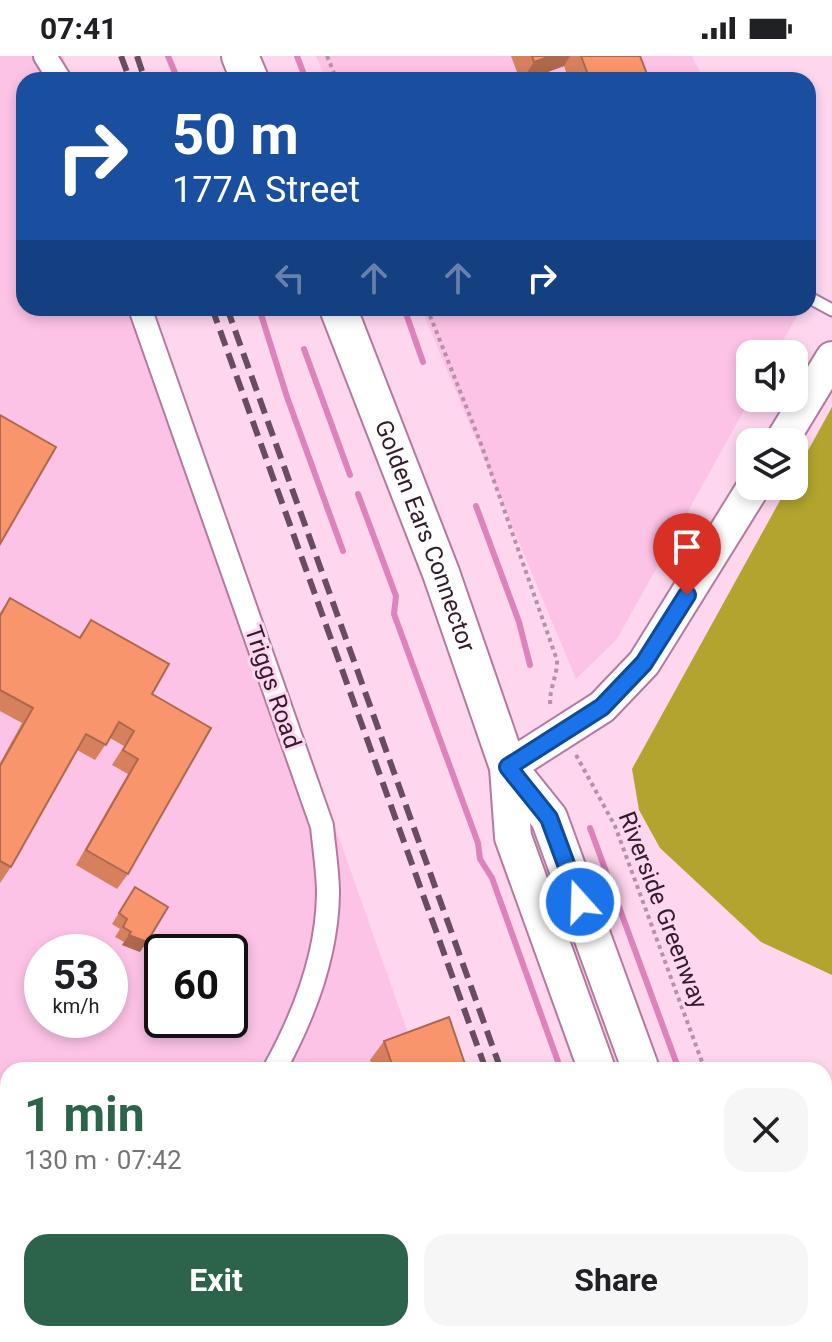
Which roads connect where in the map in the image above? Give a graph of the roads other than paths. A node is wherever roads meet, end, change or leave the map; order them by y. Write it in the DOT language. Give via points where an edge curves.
graph roads {
  1 [pos="143,316"];
  2 [pos="341,316"];
  3 [pos="832,358"];
  4 [pos="790,428"];
  5 [pos="745,500"];
  6 [pos="508,767"];
  7 [pos="278,1062"];
  8 [pos="594,1062"];
  9 [pos="638,1062"];
  1 -- 7 [label="street, Triggs Road" via="322,826 328,894 320,965"];
  2 -- 6 [label="main road, Golden Ears Connector" via="441,573"];
  3 -- 4 [label="street"];
  5 -- 6 [label="street" via="644,663 602,707"];
  6 -- 8 [label="main road, Golden Ears Connector" via="513,837"];
  6 -- 9 [label="main road, Golden Ears Connector" via="549,818"];
}
